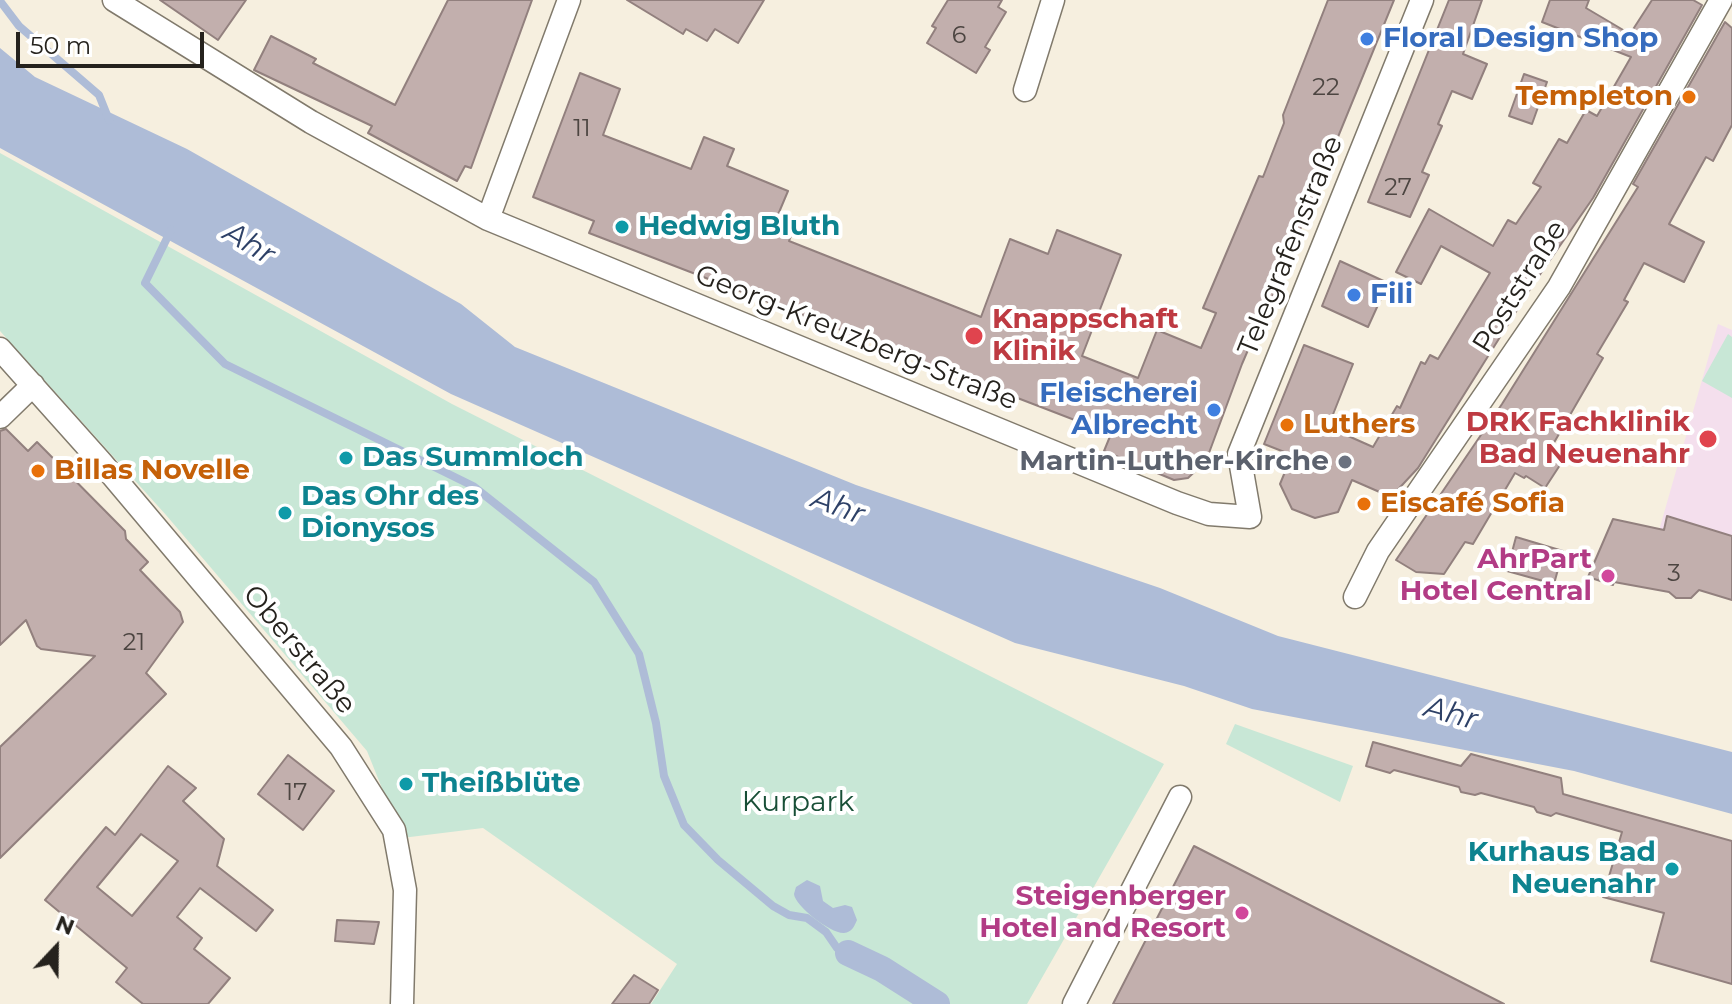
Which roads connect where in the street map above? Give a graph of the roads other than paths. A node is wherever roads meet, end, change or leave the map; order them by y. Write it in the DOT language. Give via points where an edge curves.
graph roads {
  1 [pos="114,0"];
  2 [pos="569,0"];
  3 [pos="1053,0"];
  4 [pos="1422,0"];
  5 [pos="1721,0"];
  6 [pos="1025,90"];
  7 [pos="488,219"];
  8 [pos="0,349"];
  9 [pos="33,385"];
  10 [pos="0,417"];
  11 [pos="1250,517"];
  12 [pos="1355,597"];
  13 [pos="1180,797"];
  14 [pos="402,1004"];
  15 [pos="1074,1004"];
  1 -- 7 [label="street, Georg-Kreuzberg-Straße" via="311,122"];
  2 -- 7 [label="street"];
  3 -- 6 [label="street"];
  4 -- 11 [label="street, Telegrafenstraße" via="1239,454"];
  5 -- 12 [label="street, Poststraße" via="1559,287 1378,551"];
  7 -- 11 [label="street, Georg-Kreuzberg-Straße" via="1177,503 1209,514"];
  8 -- 9 [label="street, Oberstraße"];
  9 -- 10 [label="street"];
  9 -- 14 [label="street, Oberstraße" via="341,747 394,830 405,890"];
  13 -- 15 [label="street"];
}
